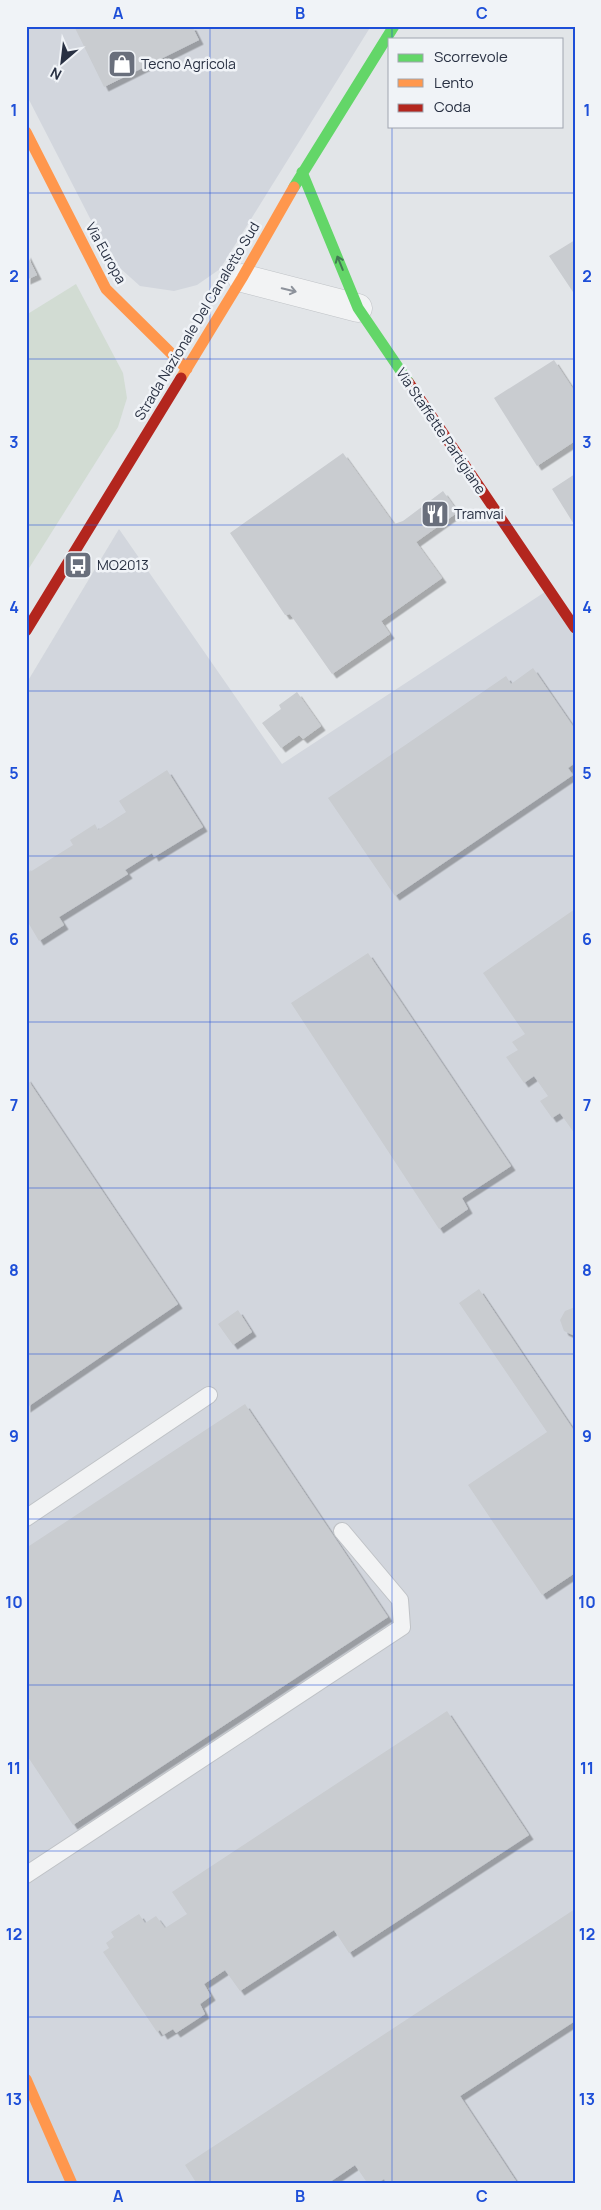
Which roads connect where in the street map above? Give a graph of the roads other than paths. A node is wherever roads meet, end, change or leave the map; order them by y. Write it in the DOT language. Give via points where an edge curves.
graph roads {
  1 [pos="394,26"];
  2 [pos="26,132"];
  3 [pos="302,172"];
  4 [pos="242,278"];
  5 [pos="358,308"];
  6 [pos="187,369"];
  7 [pos="575,628"];
  8 [pos="26,631"];
  9 [pos="209,1394"];
  10 [pos="26,1518"];
  11 [pos="342,1531"];
  12 [pos="26,1875"];
  13 [pos="26,2079"];
  14 [pos="72,2184"];
  1 -- 3 [label="street, Strada Nazionale Del Canaletto Sud"];
  2 -- 6 [label="street, Via Europa" via="106,289"];
  3 -- 4 [label="street, Strada Nazionale Del Canaletto Sud"];
  5 -- 3 [label="street, Via Staffette Partigiane, one-way"];
  4 -- 5 [label="street, one-way"];
  4 -- 6 [label="street, Strada Nazionale Del Canaletto Sud"];
  5 -- 7 [label="street, Via Staffette Partigiane"];
  6 -- 8 [label="street, Strada Nazionale Del Canaletto Sud"];
  9 -- 10 [label="lane"];
  11 -- 12 [label="lane" via="400,1600 402,1626"];
  13 -- 14 [label="street"];
}
